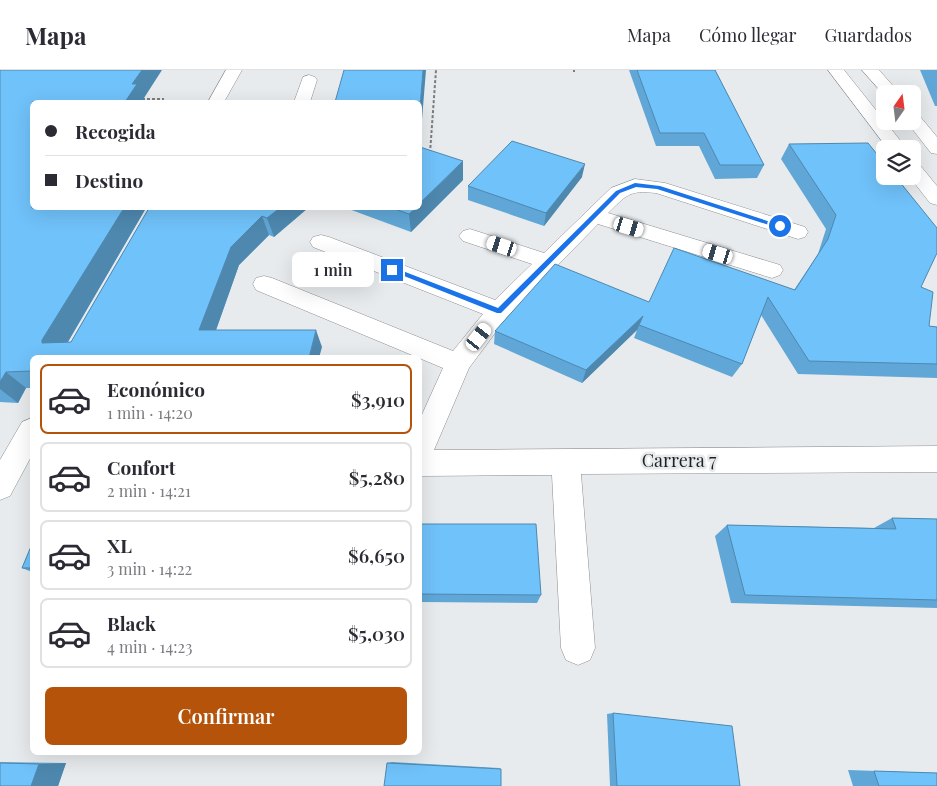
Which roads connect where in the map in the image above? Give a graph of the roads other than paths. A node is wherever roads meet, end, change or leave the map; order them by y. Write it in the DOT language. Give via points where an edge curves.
graph roads {
  1 [pos="234,70"];
  2 [pos="836,70"];
  3 [pos="870,70"];
  4 [pos="309,80"];
  5 [pos="884,85"];
  6 [pos="217,100"];
  7 [pos="303,100"];
  8 [pos="921,129"];
  9 [pos="891,140"];
  10 [pos="937,149"];
  11 [pos="921,179"];
  12 [pos="937,199"];
  13 [pos="594,216"];
  14 [pos="798,232"];
  15 [pos="470,236"];
  16 [pos="321,242"];
  17 [pos="549,262"];
  18 [pos="772,270"];
  19 [pos="264,284"];
  20 [pos="499,311"];
  21 [pos="458,363"];
  22 [pos="30,434"];
  23 [pos="422,446"];
  24 [pos="937,459"];
  25 [pos="566,462"];
  26 [pos="422,463"];
  27 [pos="11,471"];
  28 [pos="578,648"];
  1 -- 6 [label="street"];
  2 -- 9 [label="street"];
  3 -- 5 [label="street"];
  4 -- 7 [label="street"];
  8 -- 10 [label="street"];
  11 -- 12 [label="street"];
  13 -- 14 [label="street" via="618,192 635,185 658,187"];
  13 -- 17 [label="street"];
  13 -- 18 [label="street"];
  15 -- 17 [label="street"];
  16 -- 20 [label="street"];
  17 -- 20 [label="street"];
  19 -- 21 [label="street"];
  20 -- 21 [label="street"];
  21 -- 23 [label="street"];
  22 -- 27 [label="street"];
  24 -- 25 [label="street, Carrera 7"];
  25 -- 26 [label="street, Carrera 7"];
  25 -- 28 [label="street"];
}
